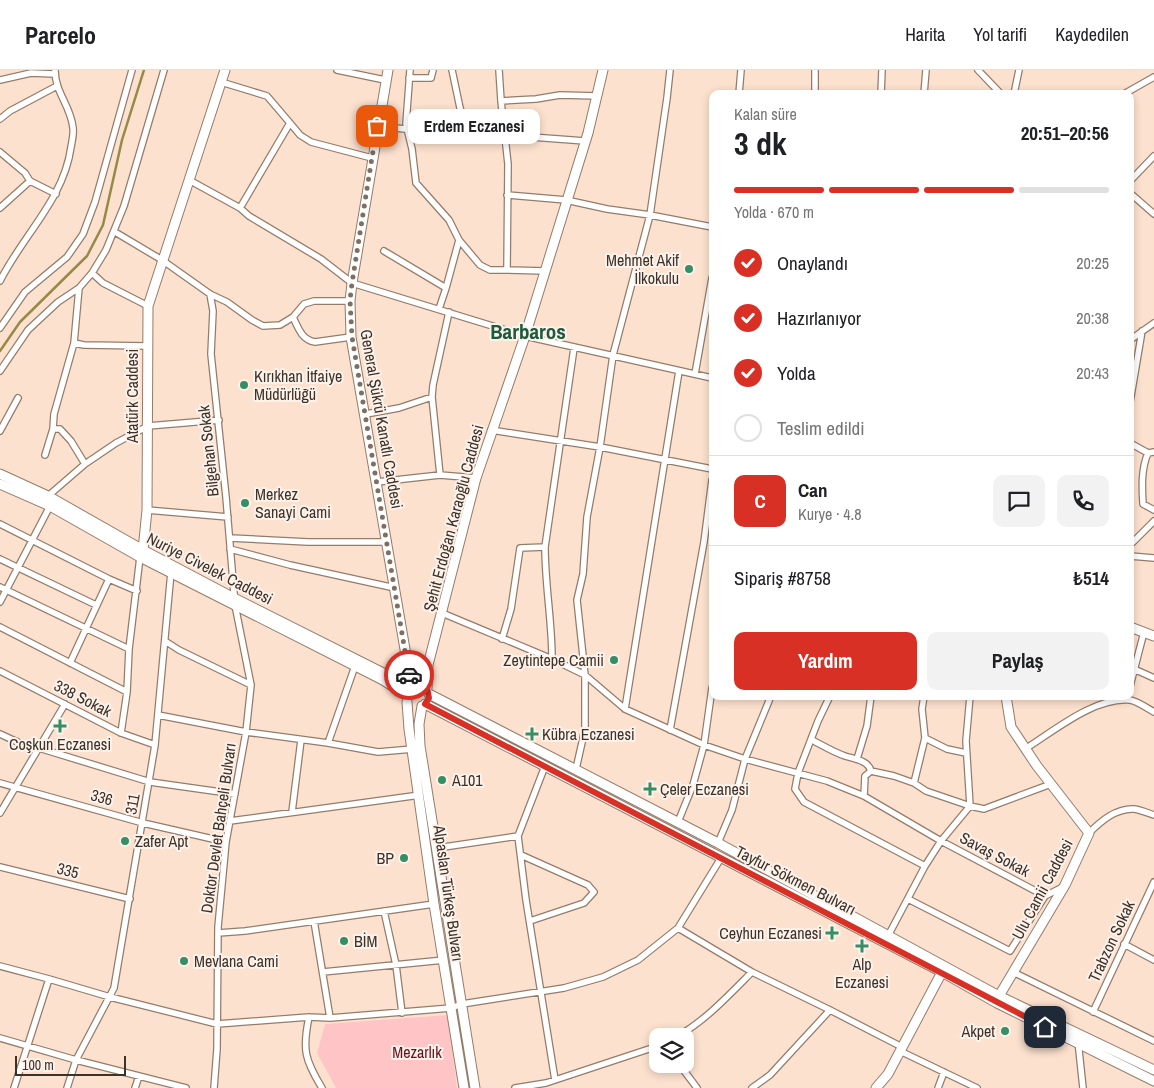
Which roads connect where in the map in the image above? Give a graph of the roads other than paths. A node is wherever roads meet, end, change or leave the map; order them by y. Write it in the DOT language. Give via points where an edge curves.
graph roads {
  1 [pos="132,70"];
  2 [pos="164,70"];
  3 [pos="225,70"];
  4 [pos="338,70"];
  5 [pos="388,70"];
  6 [pos="410,70"];
  7 [pos="433,70"];
  8 [pos="452,70"];
  9 [pos="499,70"];
  10 [pos="603,70"];
  11 [pos="670,70"];
  12 [pos="741,70"];
  13 [pos="815,70"];
  14 [pos="882,70"];
  15 [pos="926,70"];
  16 [pos="978,70"];
  17 [pos="1018,70"];
  18 [pos="55,72"];
  19 [pos="1154,77"];
  20 [pos="410,78"];
  21 [pos="0,80"];
  22 [pos="385,80"];
  23 [pos="221,82"];
  24 [pos="57,86"];
  25 [pos="739,90"];
  26 [pos="815,90"];
  27 [pos="881,90"];
  28 [pos="924,90"];
  29 [pos="997,90"];
  30 [pos="1015,90"];
  31 [pos="1132,90"];
  32 [pos="598,96"];
  33 [pos="501,101"];
  34 [pos="0,119"];
  35 [pos="290,123"];
  36 [pos="377,126"];
  37 [pos="408,129"];
  38 [pos="470,136"];
  39 [pos="506,136"];
  40 [pos="585,141"];
  41 [pos="0,152"];
  42 [pos="1154,156"];
  43 [pos="372,158"];
  44 [pos="1134,177"];
  45 [pos="189,180"];
  46 [pos="30,181"];
  47 [pos="56,194"];
  48 [pos="507,195"];
  49 [pos="1134,196"];
  50 [pos="566,200"];
  51 [pos="0,208"];
  52 [pos="240,208"];
  53 [pos="1154,214"];
  54 [pos="650,215"];
  55 [pos="709,226"];
  56 [pos="115,232"];
  57 [pos="459,240"];
  58 [pos="384,251"];
  59 [pos="162,260"];
  60 [pos="507,270"];
  61 [pos="544,271"];
  62 [pos="92,273"];
  63 [pos="0,281"];
  64 [pos="352,283"];
  65 [pos="79,288"];
  66 [pos="446,288"];
  67 [pos="210,294"];
  68 [pos="709,295"];
  69 [pos="350,300"];
  70 [pos="148,306"];
  71 [pos="439,309"];
  72 [pos="449,312"];
  73 [pos="293,317"];
  74 [pos="1154,323"];
  75 [pos="0,328"];
  76 [pos="1142,331"];
  77 [pos="525,336"];
  78 [pos="352,337"];
  79 [pos="1134,337"];
  80 [pos="74,343"];
  81 [pos="147,346"];
  82 [pos="574,348"];
  83 [pos="613,356"];
  84 [pos="0,371"];
  85 [pos="679,372"];
  86 [pos="695,374"];
  87 [pos="709,377"];
  88 [pos="1134,378"];
  89 [pos="432,397"];
  90 [pos="18,398"];
  91 [pos="366,414"];
  92 [pos="219,420"];
  93 [pos="148,426"];
  94 [pos="53,429"];
  95 [pos="491,430"];
  96 [pos="0,431"];
  97 [pos="560,442"];
  98 [pos="1134,445"];
  99 [pos="600,447"];
  100 [pos="1151,452"];
  101 [pos="45,455"];
  102 [pos="664,459"];
  103 [pos="85,464"];
  104 [pos="709,468"];
  105 [pos="0,474"];
  106 [pos="440,475"];
  107 [pos="476,478"];
  108 [pos="376,482"];
  109 [pos="0,484"];
  110 [pos="48,496"];
  111 [pos="709,503"];
  112 [pos="50,506"];
  113 [pos="147,510"];
  114 [pos="1154,510"];
  115 [pos="228,517"];
  116 [pos="1154,521"];
  117 [pos="0,524"];
  118 [pos="230,538"];
  119 [pos="32,540"];
  120 [pos="1134,541"];
  121 [pos="388,542"];
  122 [pos="545,547"];
  123 [pos="230,549"];
  124 [pos="142,554"];
  125 [pos="1134,556"];
  126 [pos="1154,558"];
  127 [pos="0,559"];
  128 [pos="18,567"];
  129 [pos="171,572"];
  130 [pos="109,579"];
  131 [pos="0,586"];
  132 [pos="395,588"];
  133 [pos="7,590"];
  134 [pos="137,591"];
  135 [pos="235,601"];
  136 [pos="0,602"];
  137 [pos="96,605"];
  138 [pos="442,613"];
  139 [pos="0,627"];
  140 [pos="1134,628"];
  141 [pos="86,629"];
  142 [pos="1144,632"];
  143 [pos="1154,636"];
  144 [pos="502,639"];
  145 [pos="165,641"];
  146 [pos="129,649"];
  147 [pos="406,656"];
  148 [pos="552,659"];
  149 [pos="70,663"];
  150 [pos="355,666"];
  151 [pos="1134,669"];
  152 [pos="0,671"];
  153 [pos="387,674"];
  154 [pos="585,675"];
  155 [pos="1154,678"];
  156 [pos="251,685"];
  157 [pos="408,691"];
  158 [pos="428,691"];
  159 [pos="127,692"];
  160 [pos="710,700"];
  161 [pos="769,700"];
  162 [pos="828,700"];
  163 [pos="870,700"];
  164 [pos="923,700"];
  165 [pos="970,700"];
  166 [pos="1007,700"];
  167 [pos="1116,700"];
  168 [pos="1131,700"];
  169 [pos="65,704"];
  170 [pos="424,705"];
  171 [pos="625,709"];
  172 [pos="1154,712"];
  173 [pos="158,715"];
  174 [pos="670,730"];
  175 [pos="246,732"];
  176 [pos="121,733"];
  177 [pos="0,734"];
  178 [pos="924,738"];
  179 [pos="301,740"];
  180 [pos="812,740"];
  181 [pos="328,743"];
  182 [pos="155,745"];
  183 [pos="704,745"];
  184 [pos="413,749"];
  185 [pos="1025,749"];
  186 [pos="38,750"];
  187 [pos="966,753"];
  188 [pos="744,759"];
  189 [pos="857,759"];
  190 [pos="545,766"];
  191 [pos="576,769"];
  192 [pos="871,771"];
  193 [pos="798,773"];
  194 [pos="0,782"];
  195 [pos="150,782"];
  196 [pos="914,783"];
  197 [pos="1051,784"];
  198 [pos="15,787"];
  199 [pos="235,794"];
  200 [pos="420,795"];
  201 [pos="864,796"];
  202 [pos="970,806"];
  203 [pos="0,812"];
  204 [pos="292,812"];
  205 [pos="1154,815"];
  206 [pos="230,820"];
  207 [pos="678,822"];
  208 [pos="142,823"];
  209 [pos="1089,834"];
  210 [pos="518,836"];
  211 [pos="941,841"];
  212 [pos="226,842"];
  213 [pos="718,843"];
  214 [pos="437,848"];
  215 [pos="521,855"];
  216 [pos="721,858"];
  217 [pos="925,866"];
  218 [pos="0,867"];
  219 [pos="1154,885"];
  220 [pos="1064,886"];
  221 [pos="1045,896"];
  222 [pos="908,899"];
  223 [pos="130,900"];
  224 [pos="434,904"];
  225 [pos="384,911"];
  226 [pos="314,921"];
  227 [pos="530,921"];
  228 [pos="678,928"];
  229 [pos="218,933"];
  230 [pos="888,936"];
  231 [pos="1124,944"];
  232 [pos="444,960"];
  233 [pos="1154,960"];
  234 [pos="396,965"];
  235 [pos="0,966"];
  236 [pos="323,972"];
  237 [pos="752,972"];
  238 [pos="942,972"];
  239 [pos="1013,972"];
  240 [pos="49,979"];
  241 [pos="540,992"];
  242 [pos="999,996"];
  243 [pos="110,997"];
  244 [pos="462,1004"];
  245 [pos="451,1008"];
  246 [pos="830,1010"];
  247 [pos="402,1012"];
  248 [pos="1093,1012"];
  249 [pos="309,1017"];
  250 [pos="330,1018"];
  251 [pos="217,1024"];
  252 [pos="690,1028"];
  253 [pos="0,1038"];
  254 [pos="1079,1039"];
  255 [pos="1154,1040"];
  256 [pos="28,1046"];
  257 [pos="649,1049"];
  258 [pos="901,1049"];
  259 [pos="76,1060"];
  260 [pos="1154,1070"];
  261 [pos="944,1072"];
  262 [pos="686,1073"];
  263 [pos="139,1076"];
  264 [pos="555,1080"];
  265 [pos="1154,1081"];
  266 [pos="14,1088"];
  267 [pos="67,1088"];
  268 [pos="135,1088"];
  269 [pos="186,1088"];
  270 [pos="214,1088"];
  271 [pos="322,1088"];
  272 [pos="464,1088"];
  273 [pos="475,1088"];
  274 [pos="515,1088"];
  275 [pos="697,1088"];
  276 [pos="752,1088"];
  277 [pos="876,1088"];
  278 [pos="938,1088"];
  279 [pos="977,1088"];
  280 [pos="1083,1088"];
  1 -- 75 [label="street" via="83,234 67,256 26,292"];
  2 -- 56 [label="street"];
  3 -- 23 [label="main road, Atatürk Caddesi"];
  4 -- 22 [label="street"];
  5 -- 22 [label="main road, General Şükrü Kanatlı Caddesi"];
  6 -- 20 [label="street"];
  7 -- 20 [label="street" via="431,78"];
  8 -- 38 [label="street"];
  9 -- 33 [label="street"];
  10 -- 32 [label="main road, Şehit Erdoğan Karaoğlu Caddesi"];
  11 -- 54 [label="street"];
  12 -- 25 [label="street"];
  13 -- 26 [label="street"];
  14 -- 27 [label="street"];
  15 -- 28 [label="street"];
  16 -- 29 [label="street"];
  17 -- 30 [label="street"];
  18 -- 21 [label="street"];
  18 -- 24 [label="street"];
  19 -- 31 [label="street"];
  20 -- 37 [label="street"];
  22 -- 36 [label="main road, General Şükrü Kanatlı Caddesi"];
  23 -- 35 [label="street" via="267,96"];
  23 -- 45 [label="main road, Atatürk Caddesi"];
  24 -- 34 [label="street"];
  24 -- 47 [label="street" via="74,129 70,156"];
  32 -- 33 [label="street" via="560,95"];
  32 -- 40 [label="main road, Şehit Erdoğan Karaoğlu Caddesi"];
  33 -- 39 [label="street"];
  35 -- 43 [label="street" via="311,142"];
  35 -- 52 [label="street"];
  36 -- 37 [label="street"];
  36 -- 43 [label="main road, General Şükrü Kanatlı Caddesi"];
  37 -- 38 [label="street"];
  37 -- 57 [label="street" via="416,183 449,220"];
  38 -- 39 [label="street"];
  39 -- 40 [label="street"];
  39 -- 48 [label="street"];
  40 -- 50 [label="main road, Şehit Erdoğan Karaoğlu Caddesi"];
  41 -- 46 [label="street"];
  42 -- 44 [label="street"];
  43 -- 64 [label="main road, General Şükrü Kanatlı Caddesi"];
  45 -- 52 [label="street"];
  45 -- 59 [label="main road, Atatürk Caddesi"];
  46 -- 47 [label="street"];
  46 -- 51 [label="street"];
  47 -- 63 [label="street"];
  48 -- 50 [label="street"];
  48 -- 60 [label="street"];
  49 -- 53 [label="street"];
  50 -- 54 [label="street"];
  50 -- 61 [label="main road, Şehit Erdoğan Karaoğlu Caddesi"];
  52 -- 64 [label="street" via="321,259"];
  54 -- 55 [label="street"];
  54 -- 83 [label="street"];
  56 -- 59 [label="street"];
  56 -- 62 [label="street"];
  57 -- 60 [label="street" via="480,265 490,270"];
  57 -- 66 [label="street"];
  58 -- 66 [label="street"];
  59 -- 67 [label="street"];
  59 -- 70 [label="main road, Atatürk Caddesi"];
  60 -- 61 [label="street"];
  61 -- 77 [label="main road, Şehit Erdoğan Karaoğlu Caddesi"];
  62 -- 65 [label="street"];
  62 -- 70 [label="street" via="103,283"];
  64 -- 69 [label="main road, General Şükrü Kanatlı Caddesi"];
  64 -- 71 [label="street"];
  65 -- 80 [label="street"];
  65 -- 84 [label="street" via="58,302 28,330"];
  66 -- 71 [label="street"];
  67 -- 73 [label="street" via="263,326 280,325"];
  67 -- 92 [label="street, Bilgehan Sokak" via="214,311 211,354"];
  68 -- 86 [label="street"];
  69 -- 73 [label="street" via="309,302"];
  69 -- 78 [label="main road, General Şükrü Kanatlı Caddesi"];
  70 -- 81 [label="main road, Atatürk Caddesi"];
  71 -- 72 [label="street"];
  72 -- 77 [label="street"];
  72 -- 89 [label="street" via="435,369"];
  73 -- 78 [label="street" via="310,341"];
  74 -- 76 [label="street"];
  76 -- 79 [label="street"];
  76 -- 88 [label="street"];
  77 -- 82 [label="street"];
  77 -- 95 [label="main road, Şehit Erdoğan Karaoğlu Caddesi"];
  78 -- 91 [label="main road, General Şükrü Kanatlı Caddesi"];
  80 -- 81 [label="street"];
  80 -- 94 [label="street" via="54,414"];
  81 -- 93 [label="main road, Atatürk Caddesi"];
  82 -- 83 [label="street"];
  82 -- 97 [label="street"];
  83 -- 85 [label="street"];
  83 -- 99 [label="street"];
  85 -- 86 [label="street"];
  85 -- 102 [label="street"];
  86 -- 87 [label="street"];
  89 -- 91 [label="street"];
  89 -- 106 [label="street"];
  90 -- 96 [label="street"];
  91 -- 108 [label="main road, General Şükrü Kanatlı Caddesi"];
  92 -- 93 [label="street"];
  92 -- 115 [label="street, Bilgehan Sokak"];
  93 -- 103 [label="street"];
  93 -- 113 [label="main road, Atatürk Caddesi"];
  94 -- 101 [label="street"];
  94 -- 103 [label="street" via="60,430 71,441"];
  95 -- 97 [label="street"];
  95 -- 107 [label="main road, Şehit Erdoğan Karaoğlu Caddesi"];
  97 -- 99 [label="street"];
  97 -- 122 [label="street"];
  98 -- 100 [label="street"];
  99 -- 102 [label="street"];
  99 -- 154 [label="street" via="577,600"];
  100 -- 114 [label="street" via="1145,460 1143,504"];
  102 -- 104 [label="street"];
  102 -- 171 [label="street"];
  103 -- 110 [label="street"];
  105 -- 110 [label="main road, Nuriye Civelek Caddesi"];
  106 -- 107 [label="street"];
  106 -- 108 [label="street"];
  107 -- 138 [label="main road, Şehit Erdoğan Karaoğlu Caddesi"];
  108 -- 121 [label="main road, General Şükrü Kanatlı Caddesi"];
  109 -- 112 [label="main road, Nuriye Civelek Caddesi"];
  110 -- 112 [label="street"];
  110 -- 124 [label="main road, Nuriye Civelek Caddesi"];
  111 -- 174 [label="street"];
  112 -- 119 [label="street"];
  112 -- 124 [label="main road, Nuriye Civelek Caddesi"];
  113 -- 115 [label="street"];
  113 -- 124 [label="main road, Atatürk Caddesi"];
  115 -- 118 [label="street, Bilgehan Sokak"];
  116 -- 120 [label="street"];
  117 -- 119 [label="street"];
  118 -- 121 [label="street"];
  118 -- 123 [label="street, Bilgehan Sokak"];
  119 -- 128 [label="street"];
  119 -- 130 [label="street"];
  121 -- 132 [label="main road, General Şükrü Kanatlı Caddesi"];
  122 -- 144 [label="street" via="520,548 511,609"];
  122 -- 148 [label="street"];
  123 -- 132 [label="street"];
  123 -- 135 [label="street, Bilgehan Sokak"];
  124 -- 129 [label="main road, Nuriye Civelek Caddesi"];
  124 -- 134 [label="street, Atatürk Caddesi"];
  124 -- 135 [label="main road, Nuriye Civelek Caddesi"];
  125 -- 126 [label="street"];
  127 -- 128 [label="street"];
  128 -- 133 [label="street"];
  128 -- 137 [label="street"];
  129 -- 135 [label="main road, Nuriye Civelek Caddesi"];
  129 -- 145 [label="street, 311"];
  130 -- 134 [label="street"];
  130 -- 137 [label="street"];
  131 -- 133 [label="street"];
  132 -- 147 [label="main road, General Şükrü Kanatlı Caddesi"];
  133 -- 136 [label="street"];
  133 -- 141 [label="street"];
  134 -- 146 [label="street, Atatürk Caddesi"];
  135 -- 150 [label="main road, Nuriye Civelek Caddesi"];
  135 -- 153 [label="main road, Nuriye Civelek Caddesi"];
  135 -- 156 [label="street, Doktor Devlet Bahçeli Bulvarı"];
  137 -- 141 [label="street"];
  138 -- 144 [label="street, Savaş Sokak"];
  138 -- 158 [label="main road, Şehit Erdoğan Karaoğlu Caddesi" via="428,665"];
  139 -- 149 [label="street"];
  140 -- 142 [label="main road"];
  141 -- 146 [label="street"];
  141 -- 149 [label="street"];
  142 -- 143 [label="main road"];
  142 -- 151 [label="street"];
  144 -- 148 [label="street, Savaş Sokak"];
  145 -- 156 [label="street"];
  145 -- 173 [label="street, 311"];
  146 -- 159 [label="street, Atatürk Caddesi"];
  147 -- 153 [label="main road" via="396,669"];
  147 -- 157 [label="main road, General Şükrü Kanatlı Caddesi"];
  148 -- 154 [label="street, Savaş Sokak"];
  149 -- 159 [label="street"];
  150 -- 157 [label="main road, Nuriye Civelek Caddesi"];
  150 -- 181 [label="street"];
  151 -- 155 [label="street"];
  152 -- 169 [label="street, 338 Sokak"];
  153 -- 157 [label="main road, Nuriye Civelek Caddesi"];
  154 -- 171 [label="street, Savaş Sokak"];
  154 -- 191 [label="street" via="586,729"];
  156 -- 175 [label="street, Doktor Devlet Bahçeli Bulvarı"];
  157 -- 158 [label="main road, Nuriye Civelek Caddesi" via="420,683"];
  157 -- 170 [label="main road, Nuriye Civelek Caddesi" via="415,707"];
  157 -- 184 [label="main road, Alpaslan Türkeş Bulvarı"];
  158 -- 170 [label="main road"];
  158 -- 191 [label="main road, Tayfur Sökmen Bulvarı"];
  159 -- 176 [label="street, Atatürk Caddesi"];
  160 -- 183 [label="street"];
  161 -- 188 [label="street"];
  162 -- 180 [label="street"];
  163 -- 189 [label="street"];
  164 -- 178 [label="street"];
  165 -- 187 [label="street"];
  166 -- 185 [label="main road, Ulu Camii Caddesi" via="1011,727"];
  167 -- 185 [label="street" via="1104,702 1075,717"];
  168 -- 172 [label="street"];
  169 -- 176 [label="street, 338 Sokak"];
  169 -- 186 [label="street"];
  170 -- 190 [label="main road, Tayfur Sökmen Bulvarı"];
  170 -- 214 [label="main road, Alpaslan Türkeş Bulvarı" via="419,724 420,746"];
  171 -- 174 [label="street, Savaş Sokak"];
  173 -- 175 [label="street"];
  173 -- 182 [label="street, 311"];
  174 -- 183 [label="street, Savaş Sokak"];
  175 -- 179 [label="street"];
  175 -- 199 [label="street, Doktor Devlet Bahçeli Bulvarı"];
  176 -- 182 [label="street, 338 Sokak"];
  177 -- 186 [label="street"];
  178 -- 187 [label="street" via="947,749"];
  178 -- 196 [label="street"];
  179 -- 181 [label="street"];
  179 -- 204 [label="street"];
  180 -- 189 [label="street"];
  180 -- 193 [label="street"];
  181 -- 184 [label="street" via="378,752"];
  182 -- 195 [label="street, 311"];
  183 -- 188 [label="street, Savaş Sokak"];
  183 -- 207 [label="street"];
  184 -- 200 [label="main road, Alpaslan Türkeş Bulvarı"];
  185 -- 197 [label="main road, Ulu Camii Caddesi"];
  186 -- 195 [label="street"];
  186 -- 198 [label="street"];
  187 -- 202 [label="street"];
  188 -- 193 [label="street, Savaş Sokak"];
  188 -- 213 [label="street" via="732,810"];
  189 -- 192 [label="street"];
  190 -- 210 [label="street"];
  190 -- 216 [label="main road, Tayfur Sökmen Bulvarı"];
  191 -- 207 [label="main road, Tayfur Sökmen Bulvarı"];
  192 -- 196 [label="street"];
  192 -- 201 [label="street" via="865,776"];
  193 -- 201 [label="street, Savaş Sokak" via="827,780"];
  193 -- 217 [label="street" via="796,789 804,802"];
  194 -- 198 [label="street, 336"];
  195 -- 199 [label="street"];
  195 -- 208 [label="street, 311"];
  196 -- 202 [label="street"];
  197 -- 202 [label="street" via="984,809"];
  197 -- 209 [label="main road, Ulu Camii Caddesi"];
  198 -- 203 [label="street"];
  198 -- 208 [label="street, 336"];
  199 -- 206 [label="street, Doktor Devlet Bahçeli Bulvarı"];
  200 -- 204 [label="street"];
  200 -- 224 [label="main road, Alpaslan Türkeş Bulvarı"];
  201 -- 211 [label="street, Savaş Sokak"];
  202 -- 211 [label="street"];
  204 -- 206 [label="street"];
  205 -- 209 [label="street" via="1136,809 1122,810 1101,821"];
  206 -- 212 [label="street, Doktor Devlet Bahçeli Bulvarı"];
  207 -- 213 [label="main road, Tayfur Sökmen Bulvarı"];
  208 -- 212 [label="street, 336"];
  208 -- 223 [label="street, 311"];
  209 -- 220 [label="main road, Ulu Camii Caddesi"];
  210 -- 214 [label="street"];
  210 -- 215 [label="street"];
  211 -- 217 [label="street"];
  211 -- 221 [label="street, Savaş Sokak"];
  212 -- 229 [label="street, Doktor Devlet Bahçeli Bulvarı"];
  213 -- 230 [label="main road, Tayfur Sökmen Bulvarı"];
  214 -- 244 [label="main road, Alpaslan Türkeş Bulvarı"];
  215 -- 227 [label="street"];
  215 -- 227 [label="street" via="588,885 594,892 584,903"];
  216 -- 228 [label="street"];
  216 -- 238 [label="main road, Tayfur Sökmen Bulvarı"];
  217 -- 222 [label="street"];
  218 -- 223 [label="street, 335"];
  219 -- 231 [label="street, Trabzon Sokak"];
  220 -- 221 [label="street"];
  220 -- 239 [label="main road, Ulu Camii Caddesi"];
  221 -- 222 [label="street" via="1010,951"];
  222 -- 230 [label="street"];
  223 -- 243 [label="street, 311"];
  224 -- 225 [label="street"];
  224 -- 232 [label="main road, Alpaslan Türkeş Bulvarı"];
  225 -- 226 [label="street"];
  225 -- 234 [label="street"];
  226 -- 229 [label="street"];
  226 -- 236 [label="street"];
  227 -- 241 [label="street"];
  228 -- 237 [label="street"];
  228 -- 241 [label="street" via="638,960 604,977"];
  229 -- 251 [label="street, Doktor Devlet Bahçeli Bulvarı"];
  230 -- 242 [label="main road, Tayfur Sökmen Bulvarı"];
  231 -- 233 [label="street"];
  231 -- 248 [label="street, Trabzon Sokak"];
  232 -- 234 [label="street"];
  232 -- 245 [label="main road, Alpaslan Türkeş Bulvarı"];
  234 -- 236 [label="street"];
  234 -- 247 [label="street"];
  235 -- 240 [label="street"];
  236 -- 250 [label="street"];
  237 -- 246 [label="street"];
  237 -- 252 [label="street"];
  238 -- 254 [label="main road, Tayfur Sökmen Bulvarı" via="997,1003"];
  238 -- 258 [label="main road"];
  239 -- 242 [label="main road, Ulu Camii Caddesi"];
  239 -- 248 [label="street"];
  240 -- 243 [label="street"];
  240 -- 256 [label="street"];
  241 -- 244 [label="street"];
  241 -- 264 [label="street"];
  242 -- 254 [label="main road, Tayfur Sökmen Bulvarı"];
  243 -- 251 [label="street"];
  243 -- 259 [label="street, 311"];
  244 -- 245 [label="street"];
  244 -- 273 [label="main road, Alpaslan Türkeş Bulvarı"];
  245 -- 247 [label="street"];
  245 -- 272 [label="main road, Alpaslan Türkeş Bulvarı"];
  246 -- 258 [label="street"];
  246 -- 276 [label="street" via="770,1075"];
  247 -- 250 [label="street"];
  248 -- 255 [label="street"];
  249 -- 250 [label="street"];
  249 -- 251 [label="street"];
  249 -- 271 [label="street" via="304,1039 309,1066"];
  251 -- 270 [label="street, Doktor Devlet Bahçeli Bulvarı"];
  253 -- 256 [label="street"];
  254 -- 260 [label="main road, Tayfur Sökmen Bulvarı"];
  254 -- 265 [label="main road, Tayfur Sökmen Bulvarı"];
  254 -- 280 [label="street"];
  256 -- 259 [label="street"];
  256 -- 266 [label="street"];
  257 -- 264 [label="street"];
  258 -- 261 [label="street"];
  258 -- 277 [label="main road" via="888,1074"];
  259 -- 263 [label="street"];
  259 -- 267 [label="street, 311"];
  261 -- 278 [label="street"];
  261 -- 279 [label="street"];
  262 -- 275 [label="street"];
  263 -- 268 [label="street"];
  263 -- 269 [label="street"];
  264 -- 274 [label="street"];
}
